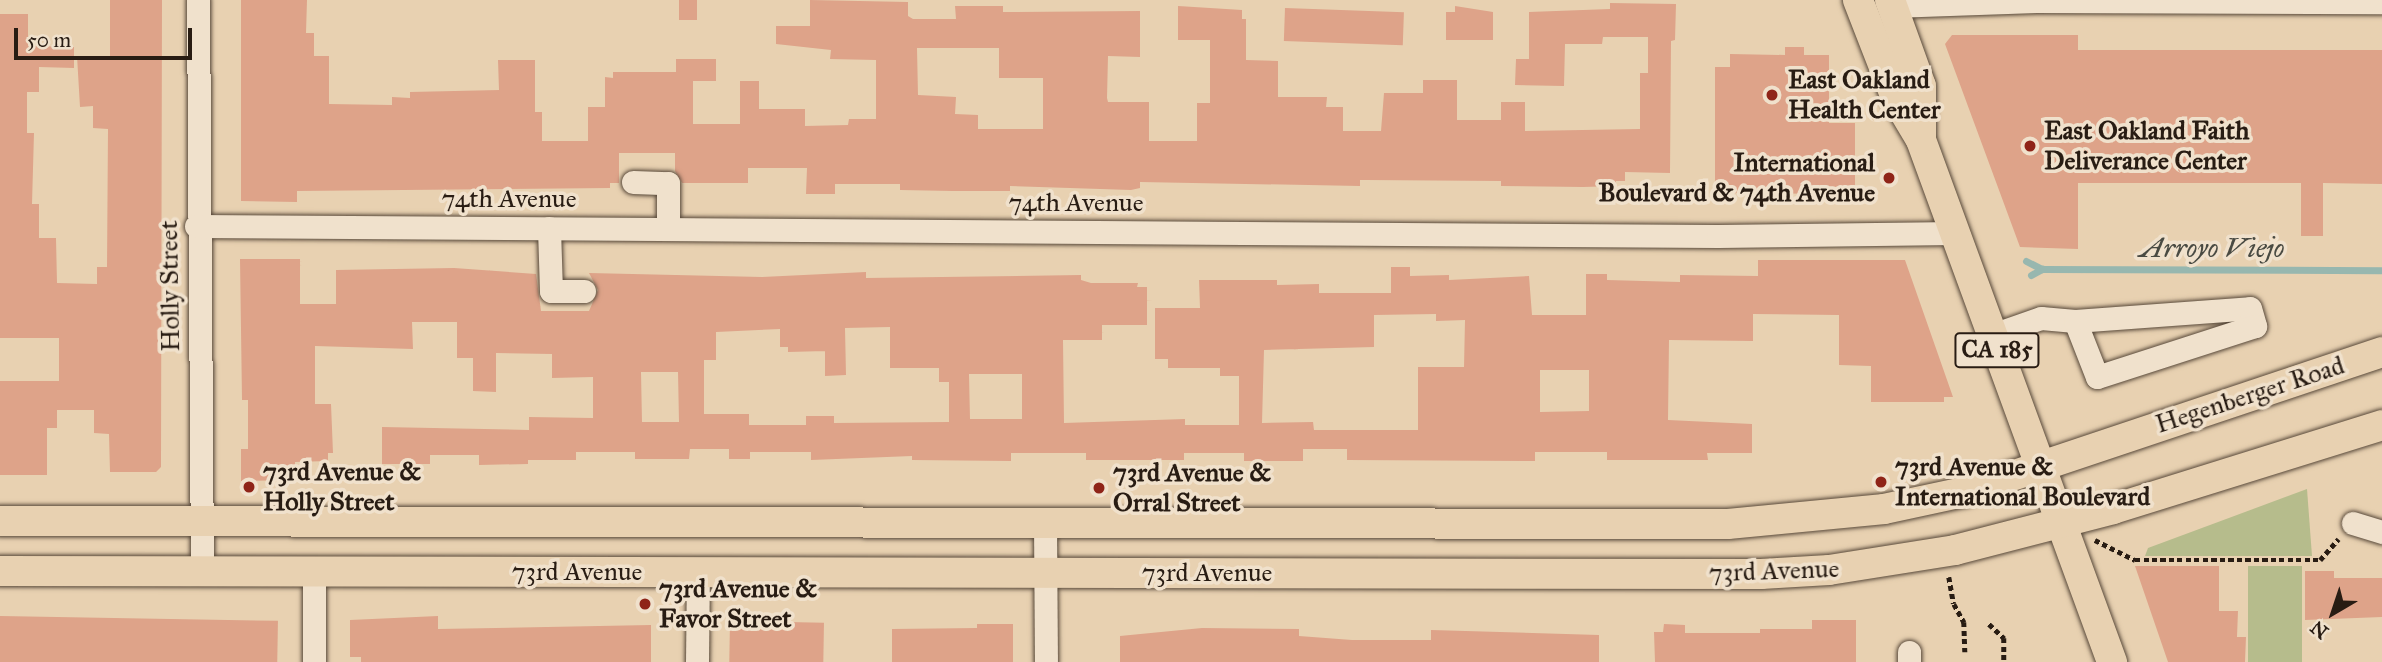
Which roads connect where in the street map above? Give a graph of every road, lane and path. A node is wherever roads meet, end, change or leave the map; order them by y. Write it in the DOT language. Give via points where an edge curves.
graph roads {
  1 [pos="198,0"];
  2 [pos="1858,0"];
  3 [pos="2382,2"];
  4 [pos="1891,3"];
  5 [pos="1922,140"];
  6 [pos="634,182"];
  7 [pos="196,226"];
  8 [pos="549,228"];
  9 [pos="668,228"];
  10 [pos="1955,233"];
  11 [pos="584,291"];
  12 [pos="2075,321"];
  13 [pos="1992,335"];
  14 [pos="2382,352"];
  15 [pos="2382,425"];
  16 [pos="2040,467"];
  17 [pos="0,522"];
  18 [pos="203,522"];
  19 [pos="1045,523"];
  20 [pos="2061,523"];
  21 [pos="2353,523"];
  22 [pos="2382,532"];
  23 [pos="1944,553"];
  24 [pos="0,571"];
  25 [pos="202,571"];
  26 [pos="314,571"];
  27 [pos="698,572"];
  28 [pos="1047,574"];
  29 [pos="1989,624"];
  30 [pos="1965,652"];
  31 [pos="314,662"];
  32 [pos="698,662"];
  33 [pos="1046,662"];
  34 [pos="2004,662"];
  35 [pos="2112,662"];
  1 -- 7 [label="street, Holly Street"];
  2 -- 5 [label="main road, CA 185" via="1896,99"];
  3 -- 4 [label="street"];
  4 -- 5 [label="main road, CA 185" via="1921,86"];
  5 -- 10 [label="main road, CA 185"];
  6 -- 9 [label="street" via="668,183"];
  7 -- 8 [label="street, 74th Avenue"];
  7 -- 18 [label="street, Holly Street"];
  8 -- 9 [label="street, 74th Avenue"];
  8 -- 11 [label="street" via="551,292"];
  9 -- 10 [label="street, 74th Avenue" via="1718,236"];
  10 -- 13 [label="main road, CA 185"];
  12 -- 12 [label="street" via="2097,377 2255,326 2250,308"];
  12 -- 13 [label="street" via="2041,318"];
  13 -- 16 [label="main road, CA 185"];
  14 -- 16 [label="main road, Hegenberger Road"];
  15 -- 20 [label="main road" via="2193,487"];
  16 -- 19 [label="main road, 73rd Avenue" via="1992,485 1884,509 1685,526"];
  16 -- 20 [label="main road, CA 185"];
  17 -- 18 [label="main road, 73rd Avenue"];
  18 -- 19 [label="main road, 73rd Avenue"];
  18 -- 25 [label="street, Holly Street"];
  19 -- 28 [label="street"];
  20 -- 21 [label="path" via="2135,560 2320,560"];
  20 -- 23 [label="main road, 73rd Avenue"];
  20 -- 35 [label="main road, CA 185"];
  21 -- 22 [label="street"];
  23 -- 28 [label="main road, 73rd Avenue" via="1854,568 1761,574"];
  23 -- 30 [label="path" via="1954,604 1964,622"];
  24 -- 25 [label="main road, 73rd Avenue"];
  25 -- 26 [label="main road, 73rd Avenue"];
  26 -- 27 [label="main road, 73rd Avenue"];
  26 -- 31 [label="street"];
  27 -- 28 [label="main road, 73rd Avenue"];
  27 -- 32 [label="street"];
  28 -- 33 [label="street"];
  29 -- 34 [label="path" via="2004,638"];
}
